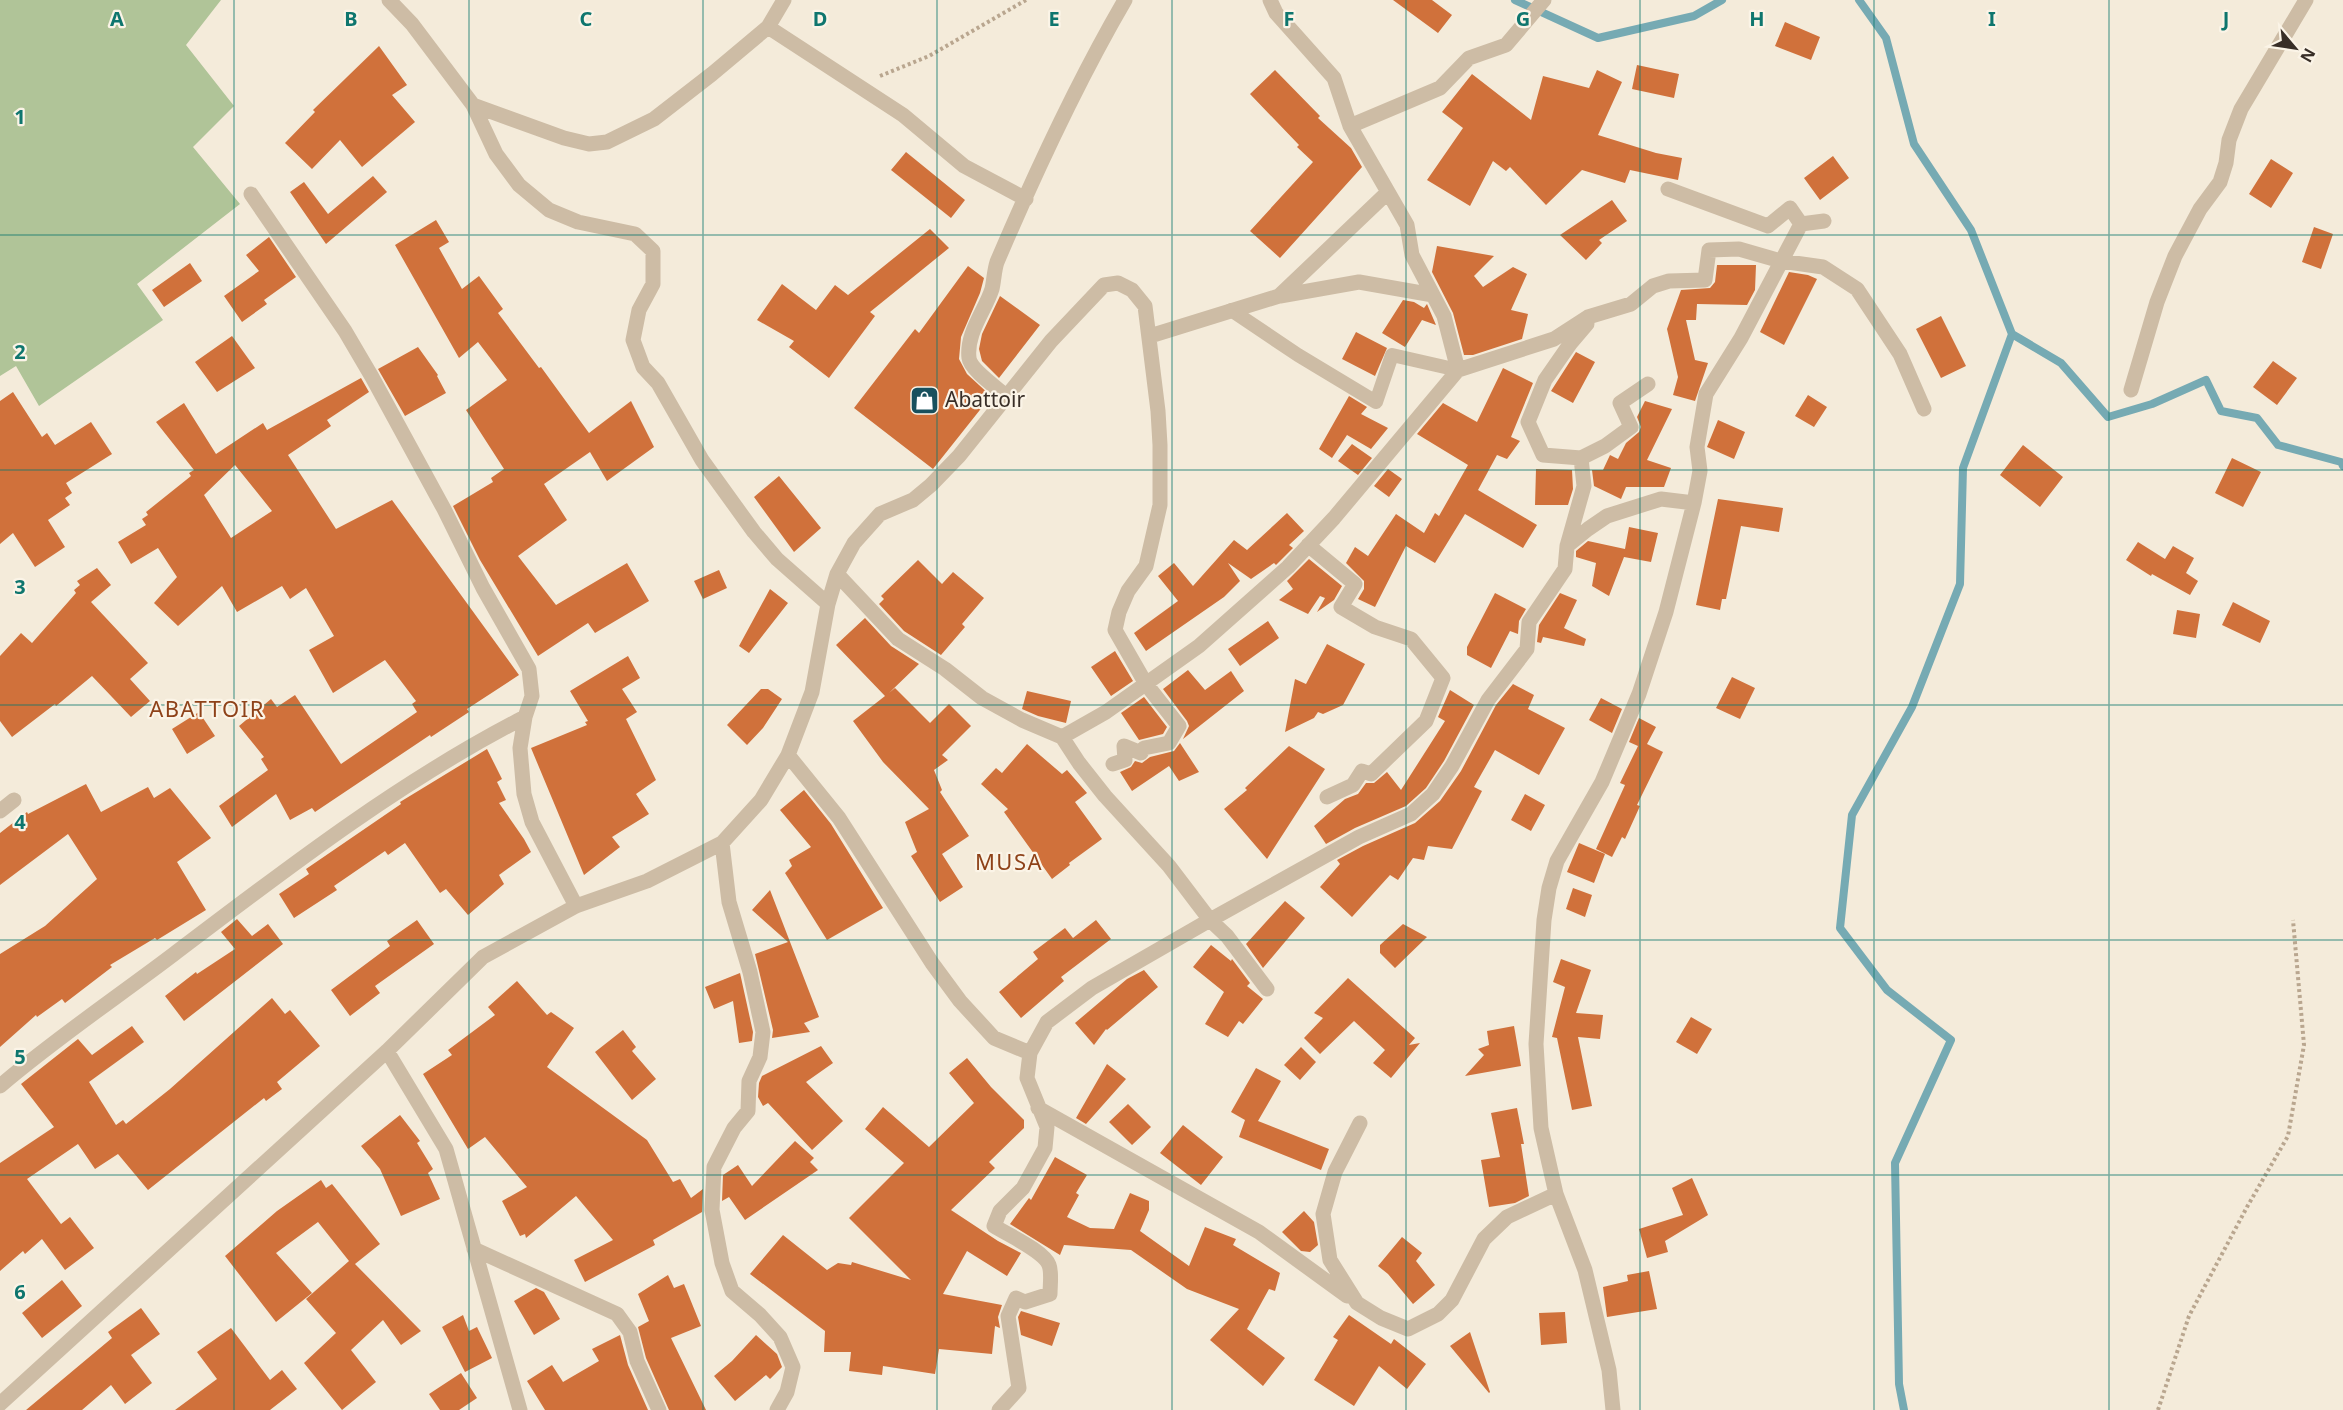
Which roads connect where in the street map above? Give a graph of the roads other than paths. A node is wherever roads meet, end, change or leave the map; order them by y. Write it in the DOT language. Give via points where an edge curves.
graph roads {
  1 [pos="389,0"];
  2 [pos="784,0"];
  3 [pos="1125,0"];
  4 [pos="1270,0"];
  5 [pos="1544,0"];
  6 [pos="2308,2"];
  7 [pos="768,27"];
  8 [pos="473,105"];
  9 [pos="1350,126"];
  10 [pos="1668,189"];
  11 [pos="1387,193"];
  12 [pos="251,194"];
  13 [pos="1026,199"];
  14 [pos="1824,221"];
  15 [pos="1801,224"];
  16 [pos="1781,261"];
  17 [pos="1433,295"];
  18 [pos="1279,296"];
  19 [pos="1231,310"];
  20 [pos="1598,313"];
  21 [pos="1150,336"];
  22 [pos="1458,370"];
  23 [pos="1648,384"];
  24 [pos="2132,390"];
  25 [pos="1006,396"];
  26 [pos="1924,409"];
  27 [pos="1581,458"];
  28 [pos="1695,503"];
  29 [pos="1308,545"];
  30 [pos="1567,546"];
  31 [pos="837,574"];
  32 [pos="828,604"];
  33 [pos="1146,684"];
  34 [pos="525,717"];
  35 [pos="1062,736"];
  36 [pos="788,755"];
  37 [pos="1113,764"];
  38 [pos="1327,797"];
  39 [pos="14,800"];
  40 [pos="0,811"];
  41 [pos="722,843"];
  42 [pos="576,906"];
  43 [pos="1210,920"];
  44 [pos="1267,989"];
  45 [pos="387,1051"];
  46 [pos="1029,1053"];
  47 [pos="0,1086"];
  48 [pos="1038,1108"];
  49 [pos="1360,1123"];
  50 [pos="1556,1194"];
  51 [pos="474,1249"];
  52 [pos="1357,1303"];
  53 [pos="518,1402"];
  54 [pos="0,1404"];
  55 [pos="505,1410"];
  56 [pos="659,1410"];
  57 [pos="777,1410"];
  58 [pos="999,1410"];
  59 [pos="1613,1410"];
  1 -- 8 [label="street"];
  2 -- 7 [label="street"];
  3 -- 13 [label="street" via="1090,60"];
  4 -- 9 [label="street" via="1276,13 1334,78"];
  5 -- 9 [label="street" via="1506,45 1469,58 1440,88"];
  6 -- 24 [label="street" via="2241,109 2220,182 2200,209 2175,256 2157,302"];
  7 -- 8 [label="street" via="654,119 607,142 589,144 564,138"];
  7 -- 13 [label="street" via="903,115 964,166"];
  8 -- 32 [label="street" via="496,154 519,185 549,210 578,222 635,234 653,251 653,284 639,310 633,340 643,367 658,383 702,460 754,532 777,559"];
  9 -- 11 [label="street"];
  10 -- 15 [label="street" via="1768,226 1790,208"];
  11 -- 17 [label="street" via="1407,225 1412,255"];
  11 -- 18 [label="street"];
  12 -- 34 [label="street" via="372,377 529,669 532,696"];
  13 -- 25 [label="street" via="996,264 991,291 968,356 970,364"];
  14 -- 15 [label="street"];
  15 -- 16 [label="street"];
  16 -- 20 [label="street" via="1739,249 1709,250 1705,280 1669,281 1653,286 1631,304"];
  16 -- 26 [label="street" via="1823,267 1857,289 1900,354"];
  16 -- 28 [label="street" via="1706,394 1697,447 1700,471"];
  17 -- 18 [label="street" via="1359,282"];
  17 -- 22 [label="street" via="1444,316"];
  18 -- 19 [label="street"];
  19 -- 21 [label="street"];
  19 -- 22 [label="lane" via="1376,402 1392,355"];
  20 -- 22 [label="street" via="1554,339"];
  20 -- 27 [label="street" via="1545,380 1528,422 1544,455"];
  21 -- 25 [label="street" via="1145,306 1132,290 1118,283 1104,285 1051,340"];
  21 -- 33 [label="street" via="1160,446 1160,505 1146,566 1128,591 1115,630"];
  22 -- 29 [label="street"];
  23 -- 27 [label="street" via="1620,403 1631,427"];
  25 -- 31 [label="street" via="931,485 913,500 880,514 854,543"];
  27 -- 30 [label="street" via="1584,486"];
  28 -- 30 [label="street" via="1661,499 1607,516"];
  28 -- 50 [label="street" via="1639,694 1602,782 1557,861 1549,888 1536,1044 1541,1128"];
  29 -- 33 [label="street" via="1240,611"];
  29 -- 38 [label="street" via="1355,584 1341,607 1375,627 1411,639 1443,678 1426,721 1371,774 1362,771 1353,785"];
  30 -- 43 [label="street" via="1565,569 1529,622 1527,649 1488,700 1433,794 1411,814 1359,837"];
  31 -- 32 [label="street"];
  31 -- 35 [label="street" via="898,639 982,698"];
  32 -- 36 [label="street" via="812,692"];
  33 -- 35 [label="street"];
  33 -- 37 [label="street" via="1179,726 1168,743 1144,748 1141,753 1124,746 1125,760"];
  34 -- 42 [label="street" via="520,748 524,794 532,822"];
  34 -- 47 [label="street" via="482,739 378,806 250,896"];
  35 -- 43 [label="street" via="1105,796"];
  36 -- 41 [label="street" via="761,800"];
  36 -- 46 [label="street" via="839,818 960,1000 994,1038"];
  39 -- 40 [label="street"];
  41 -- 42 [label="street" via="647,881"];
  41 -- 57 [label="street" via="729,902 750,972 762,1032 760,1057 749,1081 748,1111 734,1128 714,1167 712,1210 732,1291 780,1337 793,1366 787,1392"];
  42 -- 45 [label="street" via="483,957"];
  43 -- 44 [label="street"];
  43 -- 46 [label="street" via="1092,988 1047,1022"];
  45 -- 51 [label="street" via="446,1149"];
  45 -- 54 [label="street"];
  46 -- 48 [label="street" via="1027,1078"];
  48 -- 52 [label="street" via="1259,1232"];
  48 -- 58 [label="street" via="1047,1127 1046,1148 1023,1188 1000,1211 994,1226 1039,1251 1049,1265 1050,1294 1025,1302 1016,1298 1008,1316 1019,1388"];
  49 -- 52 [label="street" via="1335,1172 1323,1214 1330,1260"];
  50 -- 52 [label="street" via="1507,1217 1484,1239 1452,1300 1438,1314 1408,1329"];
  50 -- 59 [label="street" via="1585,1270 1609,1370"];
  51 -- 53 [label="street"];
  51 -- 56 [label="street" via="617,1314 630,1332"];
  53 -- 55 [label="street"];
}
